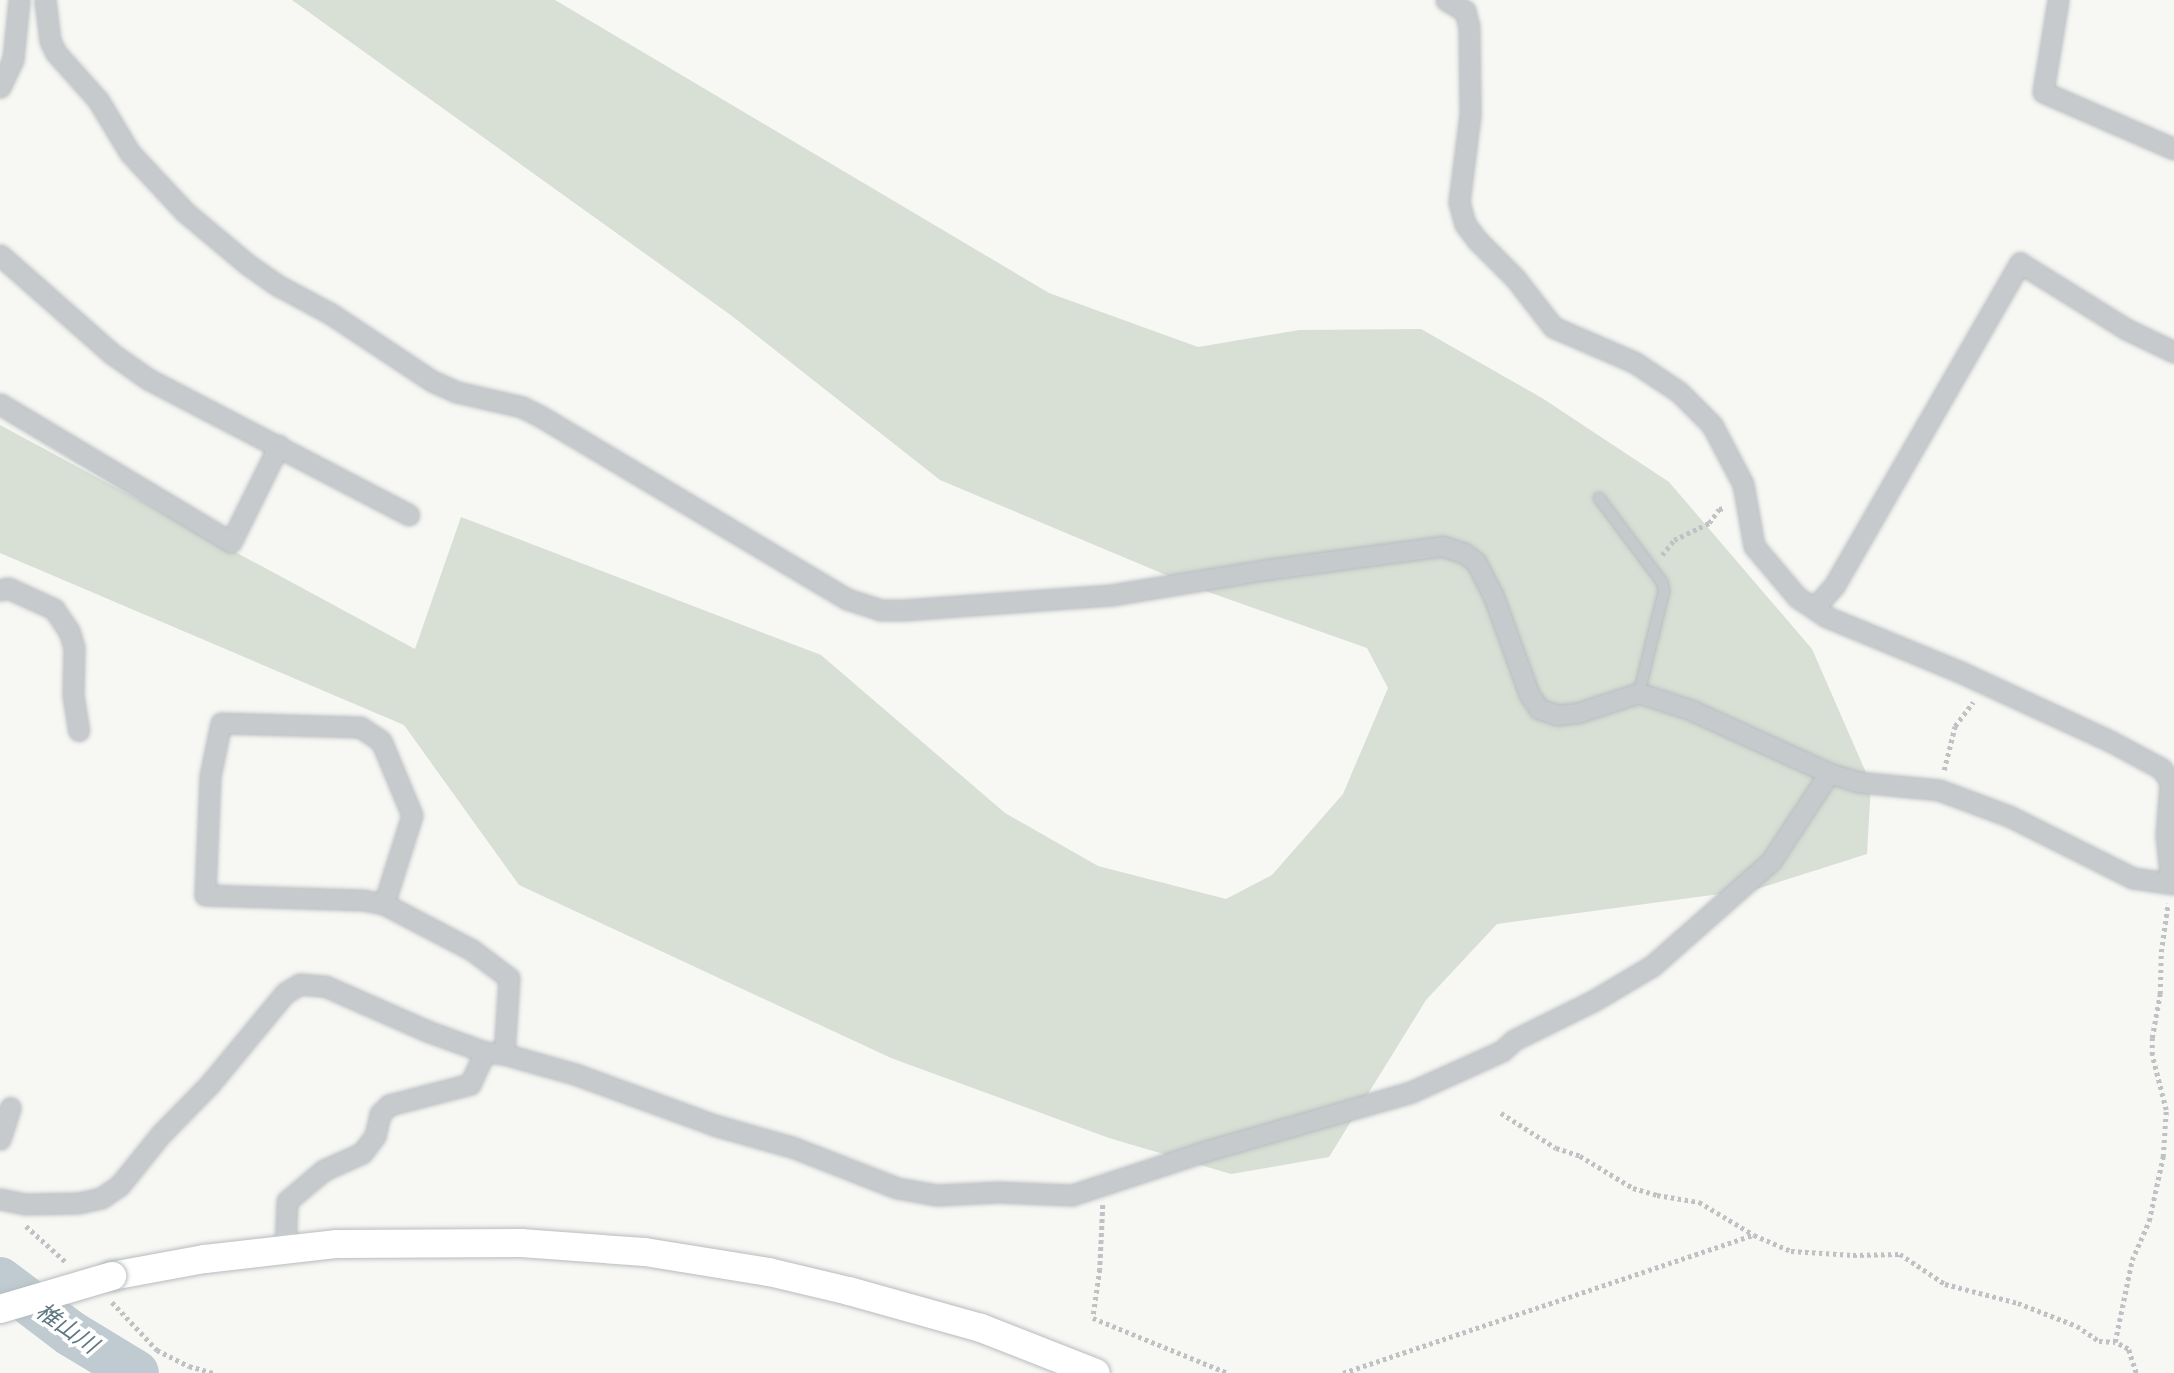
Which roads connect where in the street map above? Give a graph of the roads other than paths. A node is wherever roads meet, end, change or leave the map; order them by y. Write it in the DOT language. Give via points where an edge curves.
graph roads {
  1 [pos="19,0"];
  2 [pos="45,0"];
  3 [pos="1446,0"];
  4 [pos="2057,0"];
  5 [pos="0,87"];
  6 [pos="2174,149"];
  7 [pos="0,255"];
  8 [pos="2174,352"];
  9 [pos="0,404"];
  10 [pos="279,445"];
  11 [pos="1599,498"];
  12 [pos="410,515"];
  13 [pos="0,590"];
  14 [pos="1815,607"];
  15 [pos="1639,693"];
  16 [pos="79,731"];
  17 [pos="1829,773"];
  18 [pos="2172,883"];
  19 [pos="384,904"];
  20 [pos="495,1053"];
  21 [pos="10,1108"];
  22 [pos="0,1139"];
  23 [pos="0,1199"];
  24 [pos="285,1250"];
  25 [pos="0,1309"];
  26 [pos="1096,1373"];
  1 -- 5 [label="street" via="13,59"];
  2 -- 15 [label="street" via="56,53 98,100 130,153 185,212 247,264 432,382 540,416 847,599 880,610 903,610 1111,595 1442,546 1476,562 1539,709 1557,715 1577,713"];
  3 -- 14 [label="street" via="1465,11 1469,27 1470,115 1459,202 1465,224 1553,327 1634,362 1679,392 1712,425 1743,484 1754,546 1797,597"];
  4 -- 6 [label="street" via="2043,92"];
  7 -- 10 [label="street" via="111,353 148,379"];
  8 -- 14 [label="street" via="2126,329 2021,263 1833,586"];
  9 -- 10 [label="street" via="230,542"];
  10 -- 12 [label="street"];
  11 -- 15 [label="lane" via="1662,582 1664,592"];
  13 -- 16 [label="street" via="8,589 54,609 69,631"];
  14 -- 18 [label="street" via="1827,617 1958,671 2162,769 2170,782 2166,835"];
  15 -- 17 [label="street" via="1691,710"];
  17 -- 18 [label="street" via="1858,782 1939,790 2020,821 2133,878"];
  17 -- 20 [label="street" via="1771,861 1652,966 1593,1001 1514,1040 1502,1051 1411,1092 1072,1195 917,1193 575,1073"];
  19 -- 19 [label="street" via="205,895 210,776 221,723 360,727 381,741 412,815"];
  19 -- 20 [label="street" via="472,950 509,978"];
  20 -- 23 [label="street" via="427,1031 334,989 300,984 285,993 119,1186 101,1198 78,1203 26,1204"];
  20 -- 24 [label="street" via="470,1084 389,1105 362,1153 324,1170 287,1201"];
  21 -- 22 [label="street"];
  24 -- 25 [label="street, bridge" via="112,1276"];
  24 -- 26 [label="street" via="393,1242 521,1242 708,1261 926,1312 981,1328"];
}
